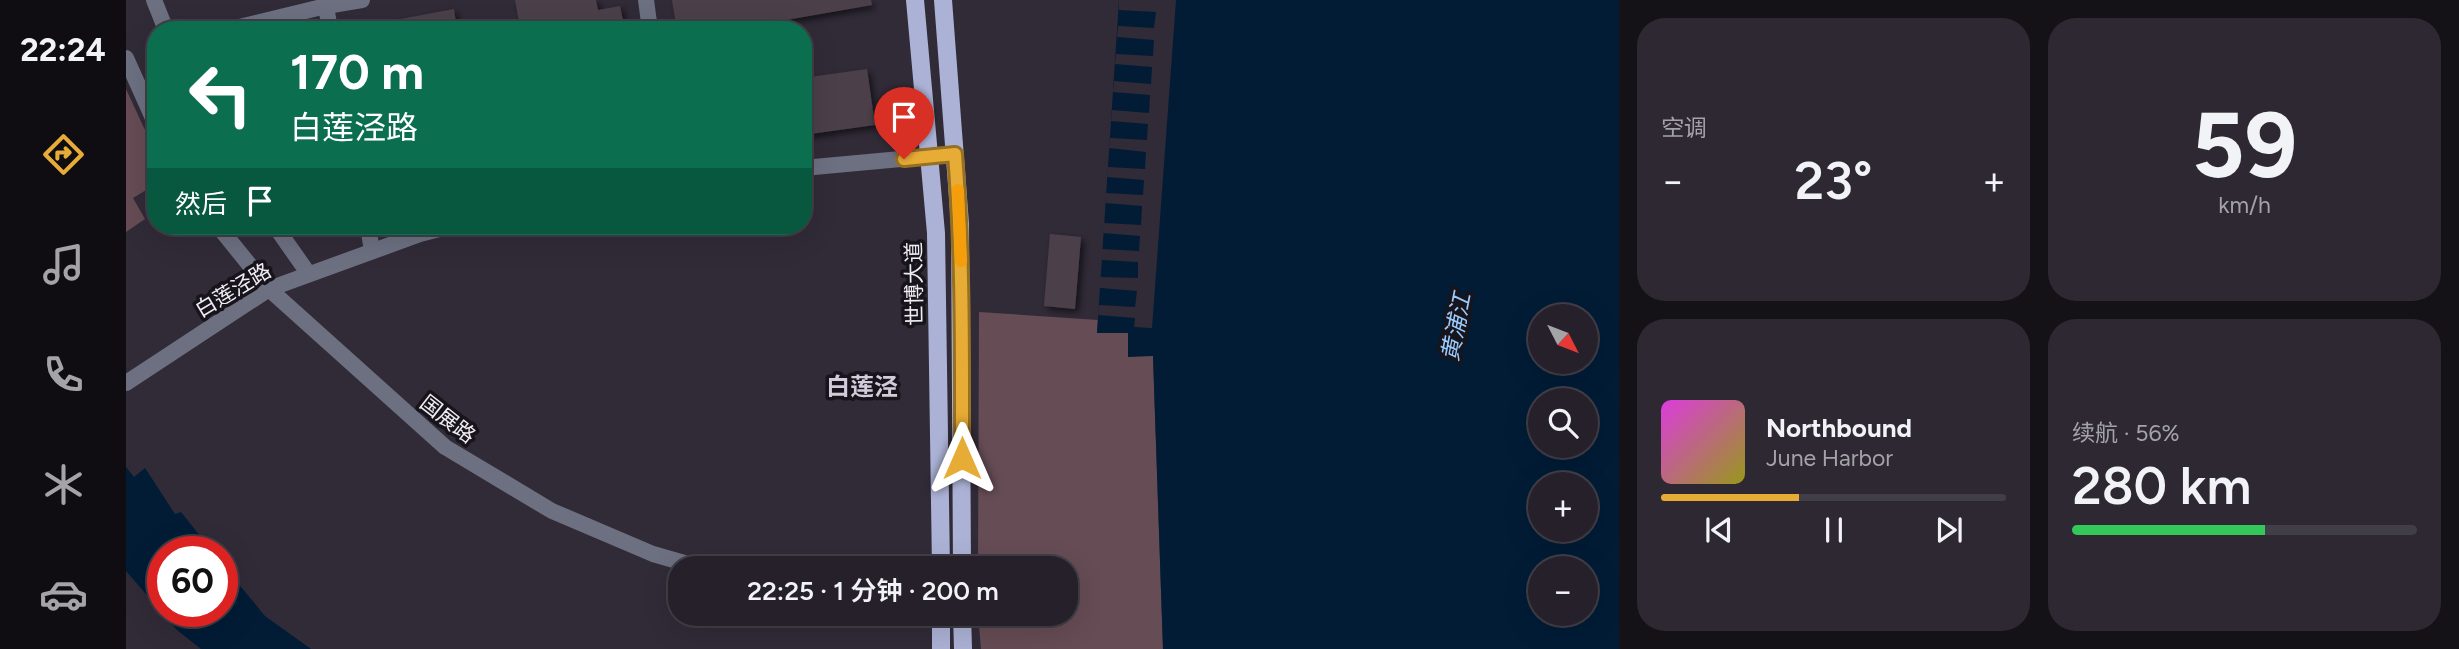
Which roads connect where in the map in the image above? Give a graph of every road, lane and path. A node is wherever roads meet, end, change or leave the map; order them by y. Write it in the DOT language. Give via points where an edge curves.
graph roads {
  1 [pos="154,0"];
  2 [pos="362,0"];
  3 [pos="646,0"];
  4 [pos="915,0"];
  5 [pos="943,0"];
  6 [pos="325,3"];
  7 [pos="162,21"];
  8 [pos="260,21"];
  9 [pos="328,21"];
  10 [pos="649,21"];
  11 [pos="126,58"];
  12 [pos="147,105"];
  13 [pos="955,154"];
  14 [pos="929,157"];
  15 [pos="812,167"];
  16 [pos="225,235"];
  17 [pos="281,235"];
  18 [pos="369,235"];
  19 [pos="423,235"];
  20 [pos="372,251"];
  21 [pos="308,273"];
  22 [pos="269,289"];
  23 [pos="126,383"];
  24 [pos="941,556"];
  25 [pos="962,556"];
  26 [pos="668,558"];
  27 [pos="941,626"];
  28 [pos="962,626"];
  29 [pos="941,649"];
  30 [pos="963,649"];
  1 -- 7 [label="street"];
  2 -- 6 [label="street"];
  3 -- 10 [label="street"];
  4 -- 14 [label="main road, 世博大道"];
  5 -- 13 [label="main road"];
  6 -- 8 [label="street"];
  6 -- 9 [label="street"];
  11 -- 12 [label="street"];
  13 -- 14 [label="street"];
  13 -- 25 [label="main road" via="962,296"];
  14 -- 15 [label="street"];
  14 -- 24 [label="main road, 世博大道" via="936,233"];
  16 -- 22 [label="street, 国展路"];
  17 -- 21 [label="street"];
  18 -- 20 [label="street"];
  19 -- 20 [label="street, 白莲泾路"];
  20 -- 21 [label="street, 白莲泾路"];
  21 -- 22 [label="street, 白莲泾路"];
  22 -- 23 [label="street, 白莲泾路"];
  22 -- 26 [label="street, 国展路" via="445,447 552,511"];
  27 -- 29 [label="main road"];
  28 -- 30 [label="main road"];
}
